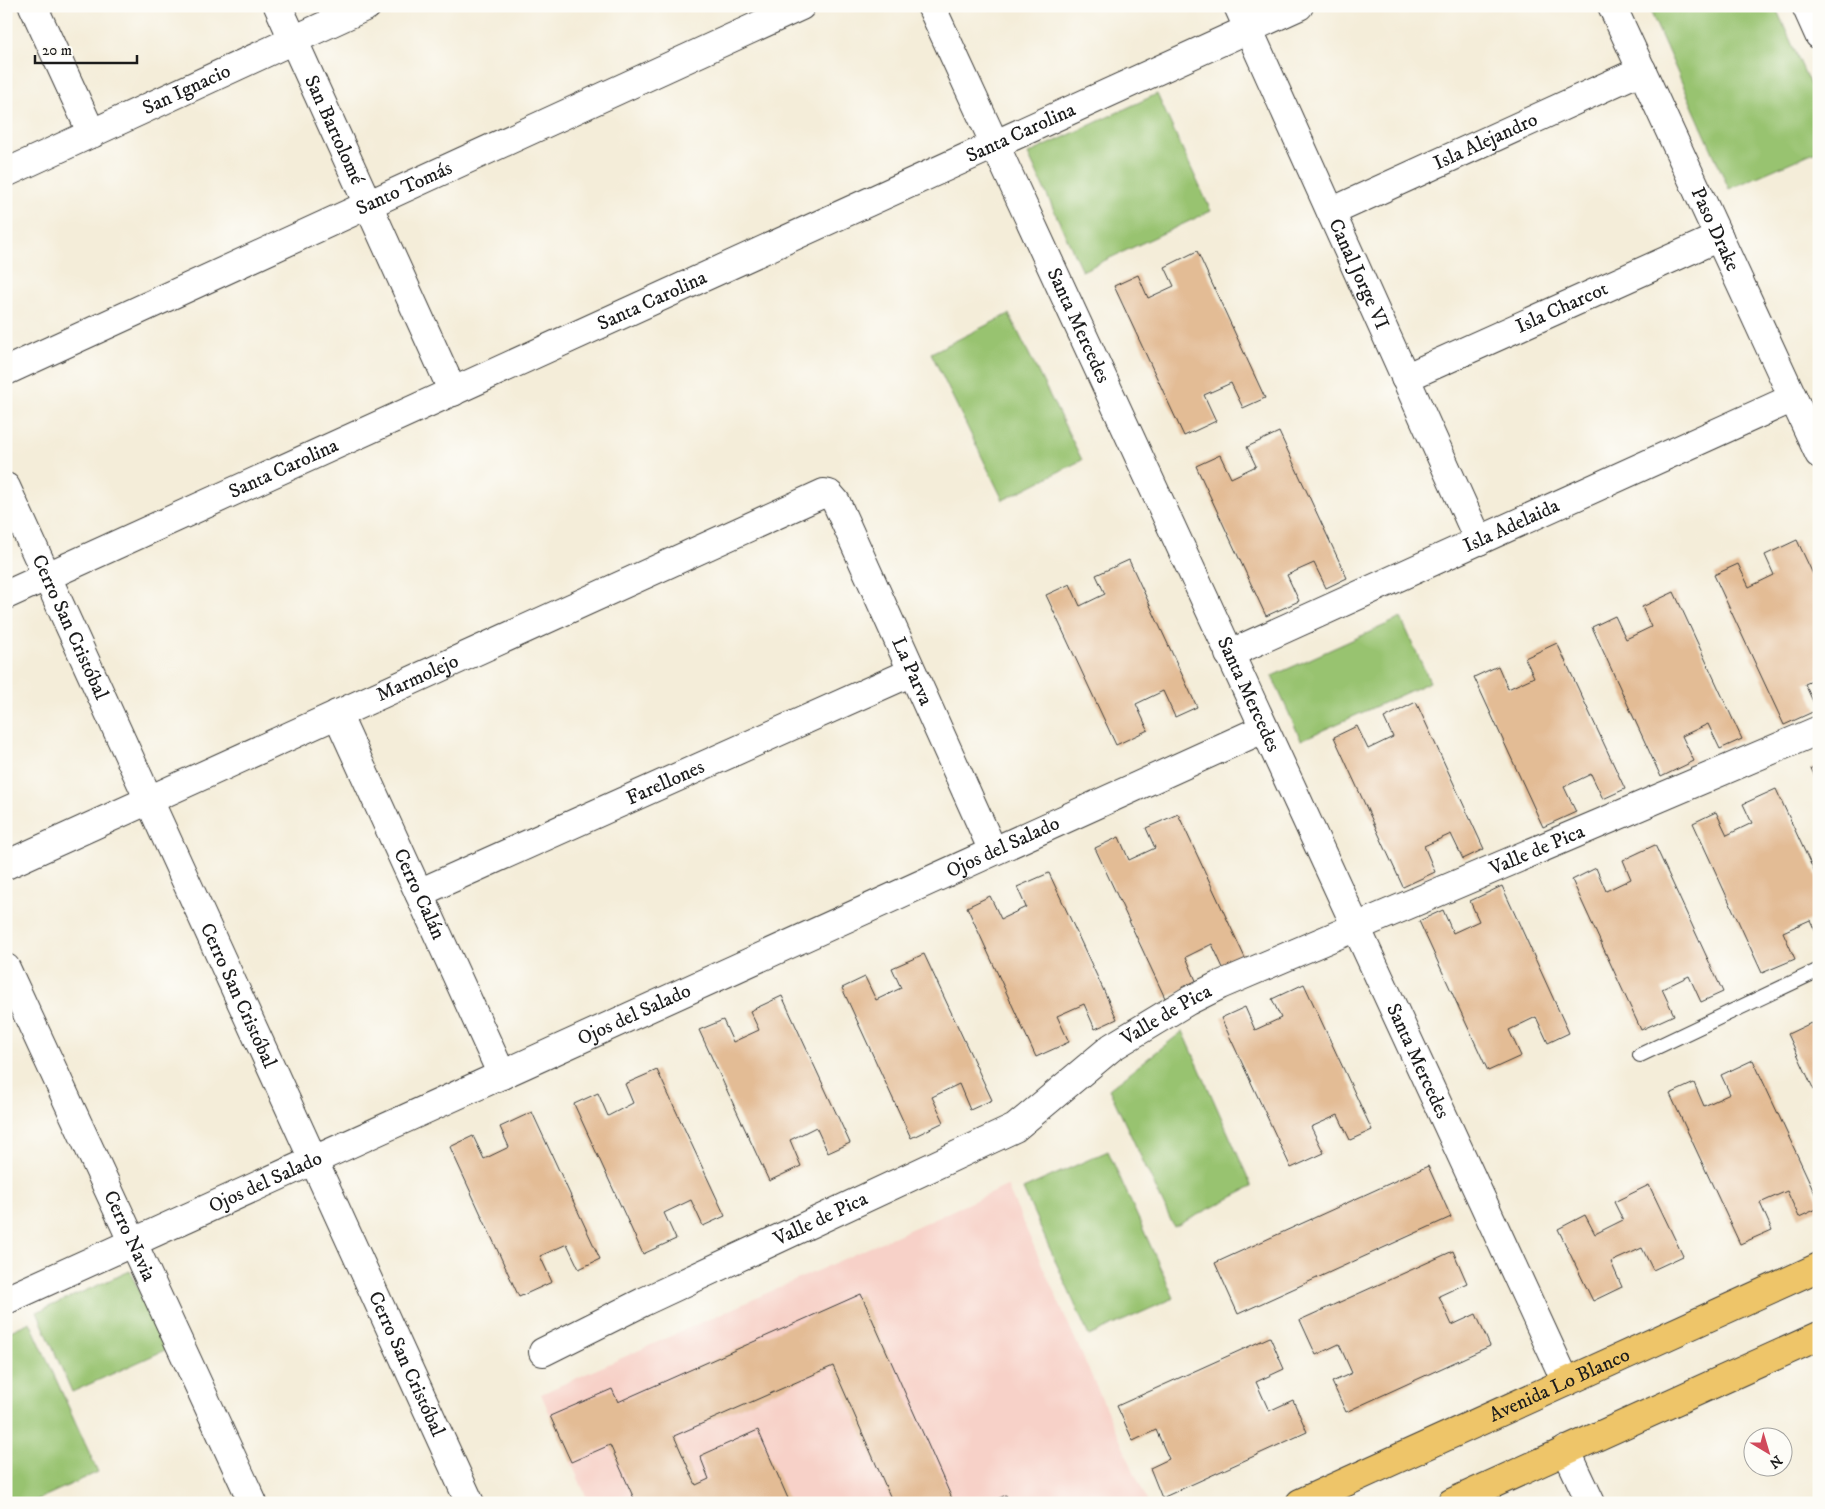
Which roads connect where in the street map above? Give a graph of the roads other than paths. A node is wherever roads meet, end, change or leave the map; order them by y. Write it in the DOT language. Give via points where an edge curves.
graph roads {
  1 [pos="33,6"];
  2 [pos="278,6"];
  3 [pos="367,6"];
  4 [pos="801,6"];
  5 [pos="931,6"];
  6 [pos="1299,6"];
  7 [pos="1612,6"];
  8 [pos="1806,6"];
  9 [pos="1243,18"];
  10 [pos="1819,35"];
  11 [pos="293,40"];
  12 [pos="1642,70"];
  13 [pos="92,134"];
  14 [pos="994,146"];
  15 [pos="6,173"];
  16 [pos="368,205"];
  17 [pos="1330,212"];
  18 [pos="1719,237"];
  19 [pos="6,371"];
  20 [pos="1405,378"];
  21 [pos="453,392"];
  22 [pos="1793,398"];
  23 [pos="1819,454"];
  24 [pos="6,487"];
  25 [pos="829,494"];
  26 [pos="1479,541"];
  27 [pos="47,576"];
  28 [pos="6,595"];
  29 [pos="1229,654"];
  30 [pos="912,672"];
  31 [pos="337,714"];
  32 [pos="1263,728"];
  33 [pos="1819,730"];
  34 [pos="149,800"];
  35 [pos="993,852"];
  36 [pos="6,865"];
  37 [pos="419,893"];
  38 [pos="1356,927"];
  39 [pos="6,968"];
  40 [pos="1819,970"];
  41 [pos="1640,1055"];
  42 [pos="502,1075"];
  43 [pos="314,1160"];
  44 [pos="133,1243"];
  45 [pos="1819,1268"];
  46 [pos="6,1300"];
  47 [pos="1819,1336"];
  48 [pos="543,1352"];
  49 [pos="1566,1382"];
  50 [pos="1566,1450"];
  51 [pos="253,1503"];
  52 [pos="470,1503"];
  53 [pos="1300,1503"];
  54 [pos="1451,1503"];
  55 [pos="1591,1503"];
  1 -- 13 [label="street"];
  2 -- 11 [label="street, San Bartolomé"];
  3 -- 11 [label="street, San Ignacio"];
  4 -- 16 [label="street, Santo Tomás"];
  5 -- 14 [label="street, Santa Mercedes"];
  6 -- 9 [label="street, Santa Carolina"];
  7 -- 12 [label="street, Paso Drake"];
  8 -- 10 [label="street"];
  9 -- 14 [label="street, Santa Carolina"];
  9 -- 17 [label="street, Canal Jorge VI"];
  11 -- 13 [label="street, San Ignacio"];
  11 -- 16 [label="street, San Bartolomé"];
  12 -- 17 [label="street, Isla Alejandro"];
  12 -- 18 [label="street, Paso Drake"];
  13 -- 15 [label="street, San Ignacio"];
  14 -- 21 [label="street, Santa Carolina"];
  14 -- 29 [label="street, Santa Mercedes"];
  16 -- 19 [label="street, Santo Tomás"];
  16 -- 21 [label="street, San Bartolomé"];
  17 -- 20 [label="street, Canal Jorge VI"];
  18 -- 20 [label="street, Isla Charcot"];
  18 -- 22 [label="street, Paso Drake"];
  20 -- 26 [label="street, Canal Jorge VI"];
  21 -- 27 [label="street, Santa Carolina"];
  22 -- 23 [label="street, Paso Drake"];
  22 -- 26 [label="street, Isla Adelaida"];
  24 -- 27 [label="street, Cerro San Cristóbal"];
  25 -- 30 [label="street, La Parva" via="836,502"];
  25 -- 31 [label="street, Marmolejo" via="818,495"];
  26 -- 29 [label="street, Isla Adelaida"];
  27 -- 28 [label="street, Santa Carolina"];
  27 -- 34 [label="street, Cerro San Cristóbal"];
  29 -- 32 [label="street, Santa Mercedes"];
  30 -- 35 [label="street, La Parva"];
  30 -- 37 [label="street, Farellones"];
  31 -- 34 [label="street, Marmolejo"];
  31 -- 37 [label="street, Cerro Calán"];
  32 -- 35 [label="street, Ojos del Salado"];
  32 -- 38 [label="street, Santa Mercedes"];
  33 -- 38 [label="street, Valle de Pica"];
  34 -- 36 [label="street, Marmolejo"];
  34 -- 43 [label="street, Cerro San Cristóbal"];
  35 -- 42 [label="street, Ojos del Salado"];
  37 -- 42 [label="street, Cerro Calán"];
  38 -- 48 [label="street, Valle de Pica" via="1220,985 1132,1034 1093,1061 1037,1112 1007,1132"];
  38 -- 49 [label="street, Santa Mercedes"];
  39 -- 44 [label="street, Cerro Navia"];
  40 -- 41 [label="lane"];
  42 -- 43 [label="street, Ojos del Salado"];
  43 -- 44 [label="street, Ojos del Salado"];
  43 -- 52 [label="street, Cerro San Cristóbal"];
  44 -- 46 [label="street, Ojos del Salado"];
  44 -- 51 [label="street, Cerro Navia"];
  45 -- 49 [label="main road, Avenida Lo Blanco"];
  47 -- 50 [label="main road"];
  49 -- 53 [label="main road, Avenida Lo Blanco"];
  50 -- 54 [label="main road"];
  50 -- 55 [label="street"];
}
